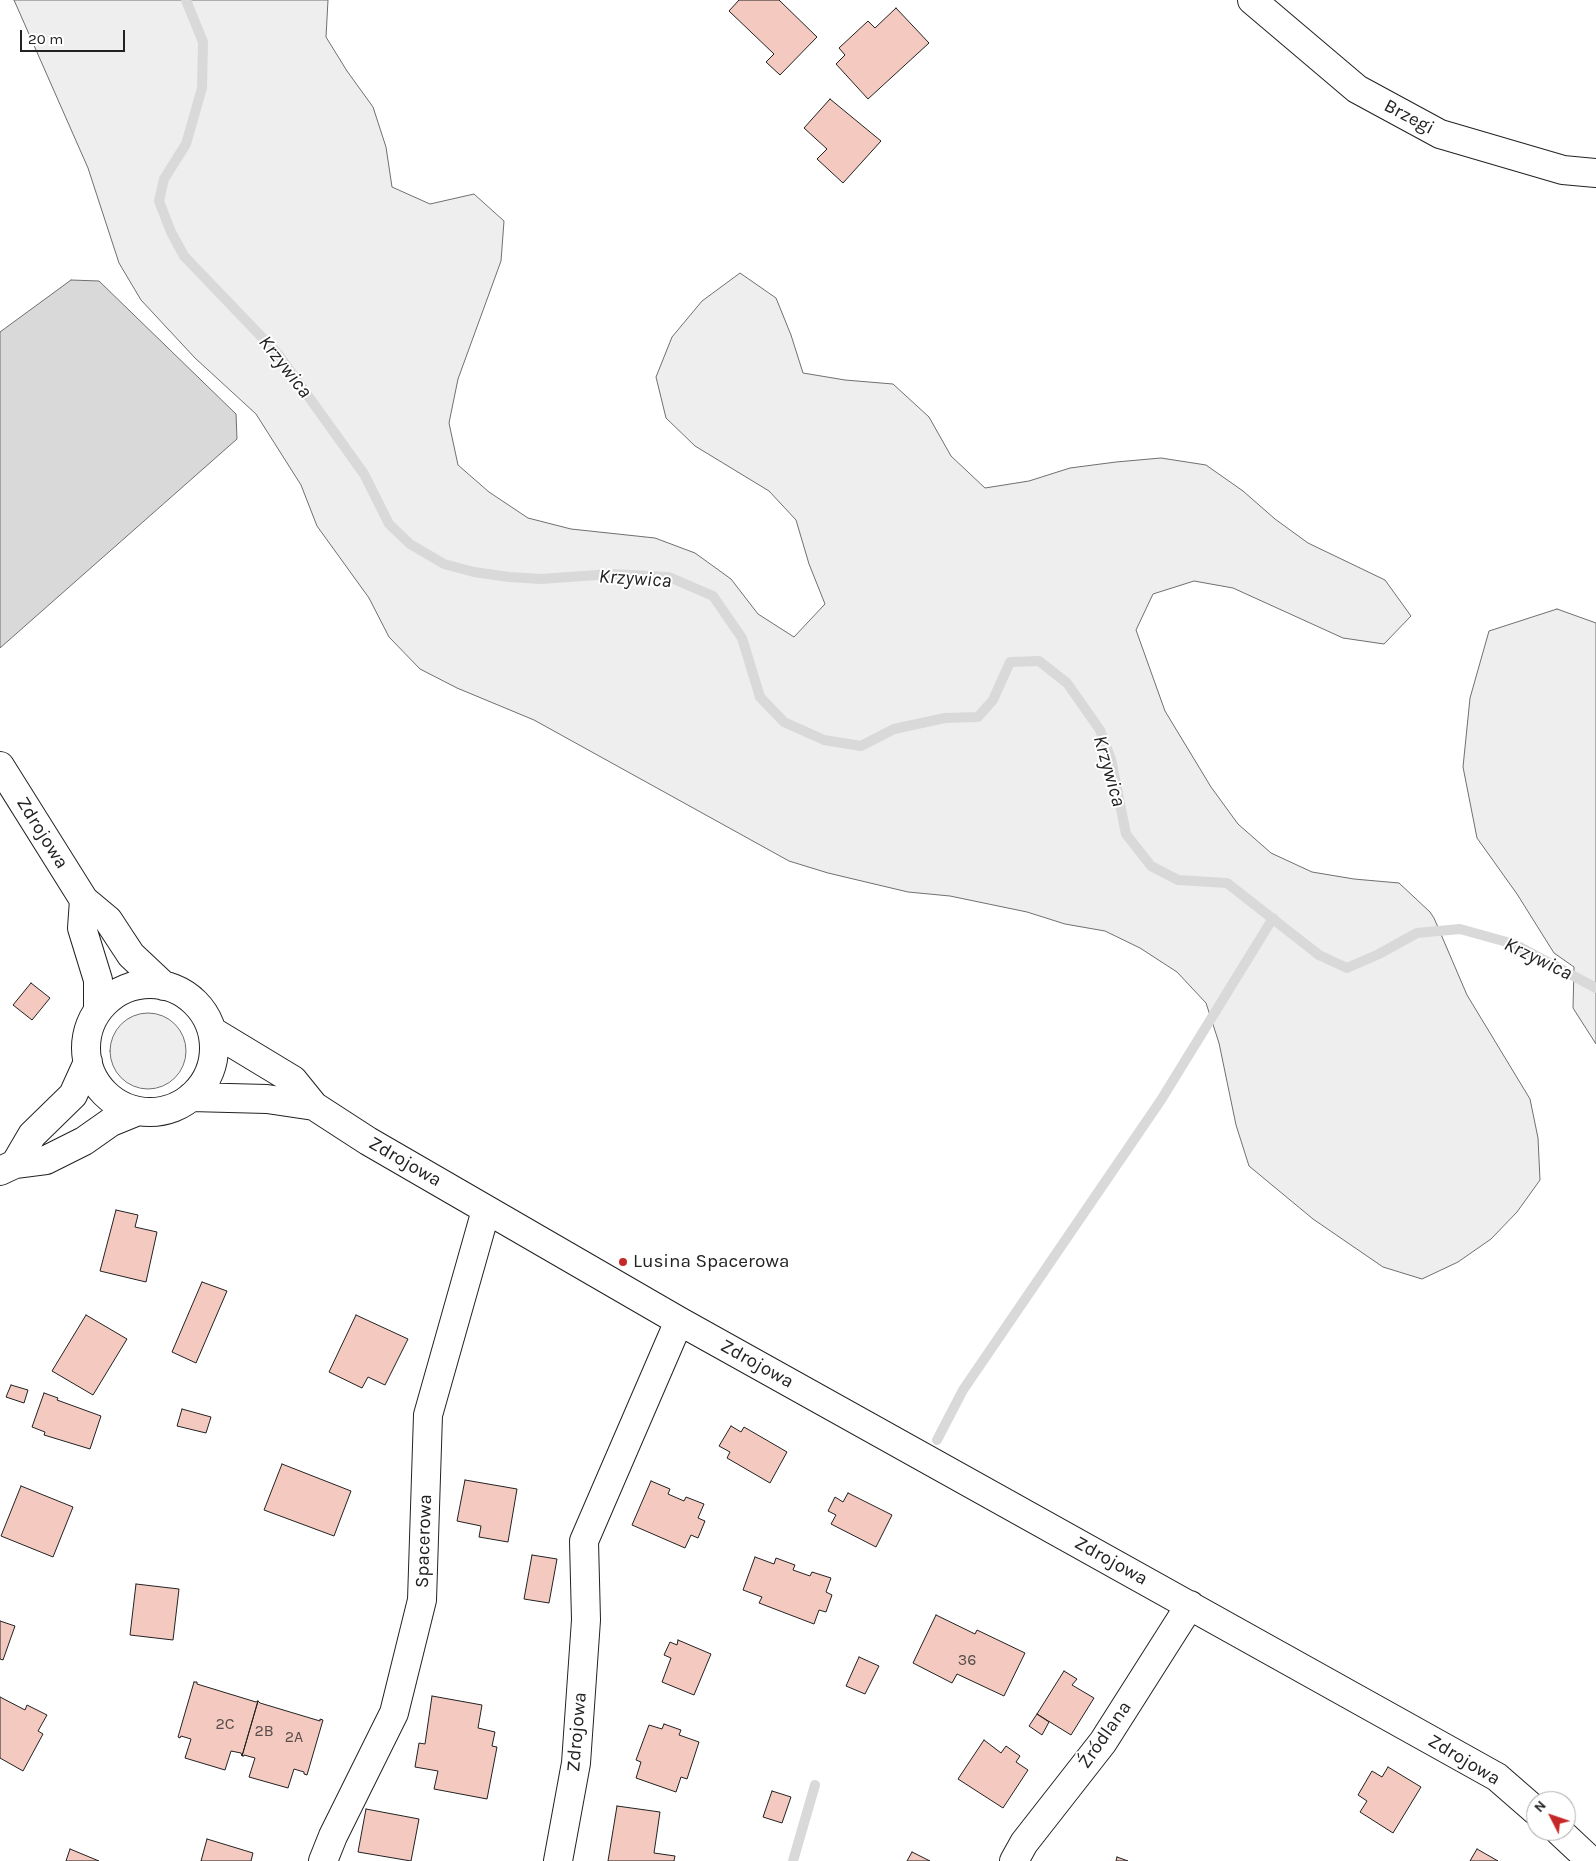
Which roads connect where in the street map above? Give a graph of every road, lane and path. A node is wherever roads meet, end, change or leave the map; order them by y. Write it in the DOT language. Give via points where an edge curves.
graph roads {
  1 [pos="1252,0"];
  2 [pos="1596,173"];
  3 [pos="0,766"];
  4 [pos="84,900"];
  5 [pos="164,986"];
  6 [pos="98,1010"];
  7 [pos="212,1032"];
  8 [pos="88,1062"];
  9 [pos="191,1096"];
  10 [pos="314,1106"];
  11 [pos="138,1111"];
  12 [pos="8,1168"];
  13 [pos="486,1210"];
  14 [pos="679,1321"];
  15 [pos="1190,1605"];
  16 [pos="1526,1802"];
  17 [pos="1570,1841"];
  18 [pos="323,1861"];
  19 [pos="558,1861"];
  20 [pos="1014,1861"];
  21 [pos="1591,1861"];
  1 -- 2 [label="street, Brzegi" via="1357,89 1440,134 1563,170"];
  3 -- 4 [label="street, Zdrojowa"];
  4 -- 5 [label="street, Zdrojowa" via="108,920 131,955"];
  4 -- 6 [label="street" via="82,928 98,980"];
  5 -- 6 [label="street" via="146,984 128,988 111,996"];
  5 -- 7 [label="street" via="181,992 194,1002"];
  6 -- 8 [label="street" via="86,1044"];
  7 -- 9 [label="street" via="211,1066 203,1083"];
  7 -- 10 [label="street, Zdrojowa" via="293,1080"];
  8 -- 11 [label="street" via="94,1079 105,1094 120,1105"];
  8 -- 12 [label="street" via="73,1095 32,1135"];
  9 -- 10 [label="street, Zdrojowa" via="267,1099"];
  9 -- 11 [label="street" via="175,1107 157,1112"];
  10 -- 13 [label="street, Zdrojowa"];
  11 -- 12 [label="street" via="111,1122 84,1141 46,1160"];
  13 -- 14 [label="street, Zdrojowa"];
  13 -- 18 [label="street, Spacerowa" via="428,1416 422,1600 394,1714"];
  14 -- 15 [label="street, Zdrojowa"];
  14 -- 19 [label="street, Zdrojowa" via="584,1541 586,1620 576,1763"];
  15 -- 16 [label="street, Zdrojowa" via="1497,1777"];
  15 -- 20 [label="street, Źródlana" via="1103,1742 1024,1843"];
  17 -- 21 [label="street"];
}
